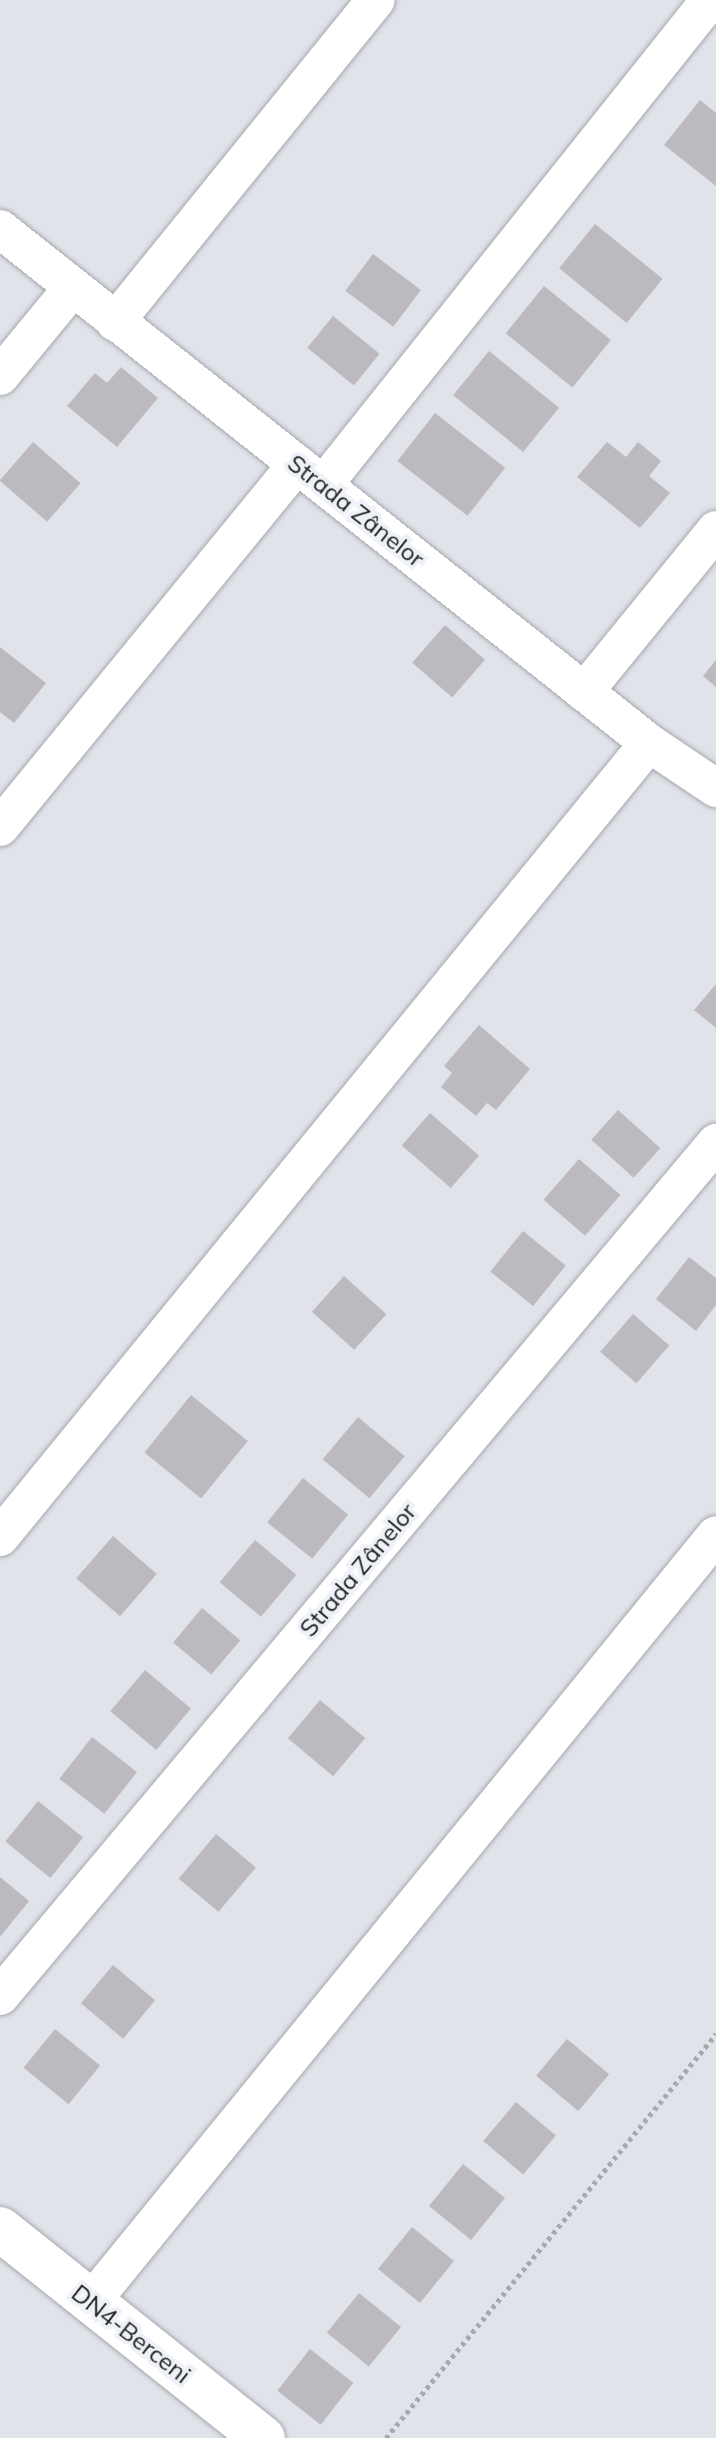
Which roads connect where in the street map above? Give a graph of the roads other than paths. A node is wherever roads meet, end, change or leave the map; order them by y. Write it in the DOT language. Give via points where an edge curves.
graph roads {
  1 [pos="376,0"];
  2 [pos="710,0"];
  3 [pos="0,229"];
  4 [pos="73,287"];
  5 [pos="115,322"];
  6 [pos="0,376"];
  7 [pos="310,474"];
  8 [pos="716,530"];
  9 [pos="584,692"];
  10 [pos="649,743"];
  11 [pos="716,788"];
  12 [pos="0,827"];
  13 [pos="716,1143"];
  14 [pos="716,1535"];
  15 [pos="0,1537"];
  16 [pos="0,1996"];
  17 [pos="0,2229"];
  18 [pos="91,2302"];
  19 [pos="263,2438"];
  1 -- 5 [label="street"];
  2 -- 7 [label="street"];
  3 -- 4 [label="street, Strada Zânelor"];
  4 -- 5 [label="street, Strada Zânelor"];
  4 -- 6 [label="street"];
  5 -- 7 [label="street, Strada Zânelor"];
  7 -- 9 [label="street, Strada Zânelor"];
  7 -- 12 [label="street"];
  8 -- 9 [label="street"];
  9 -- 10 [label="street, Strada Zânelor"];
  10 -- 11 [label="street, Strada Zânelor"];
  10 -- 15 [label="street"];
  13 -- 16 [label="street, Strada Zânelor"];
  14 -- 18 [label="street"];
  17 -- 18 [label="street, DN4-Berceni"];
  18 -- 19 [label="street, DN4-Berceni"];
}
